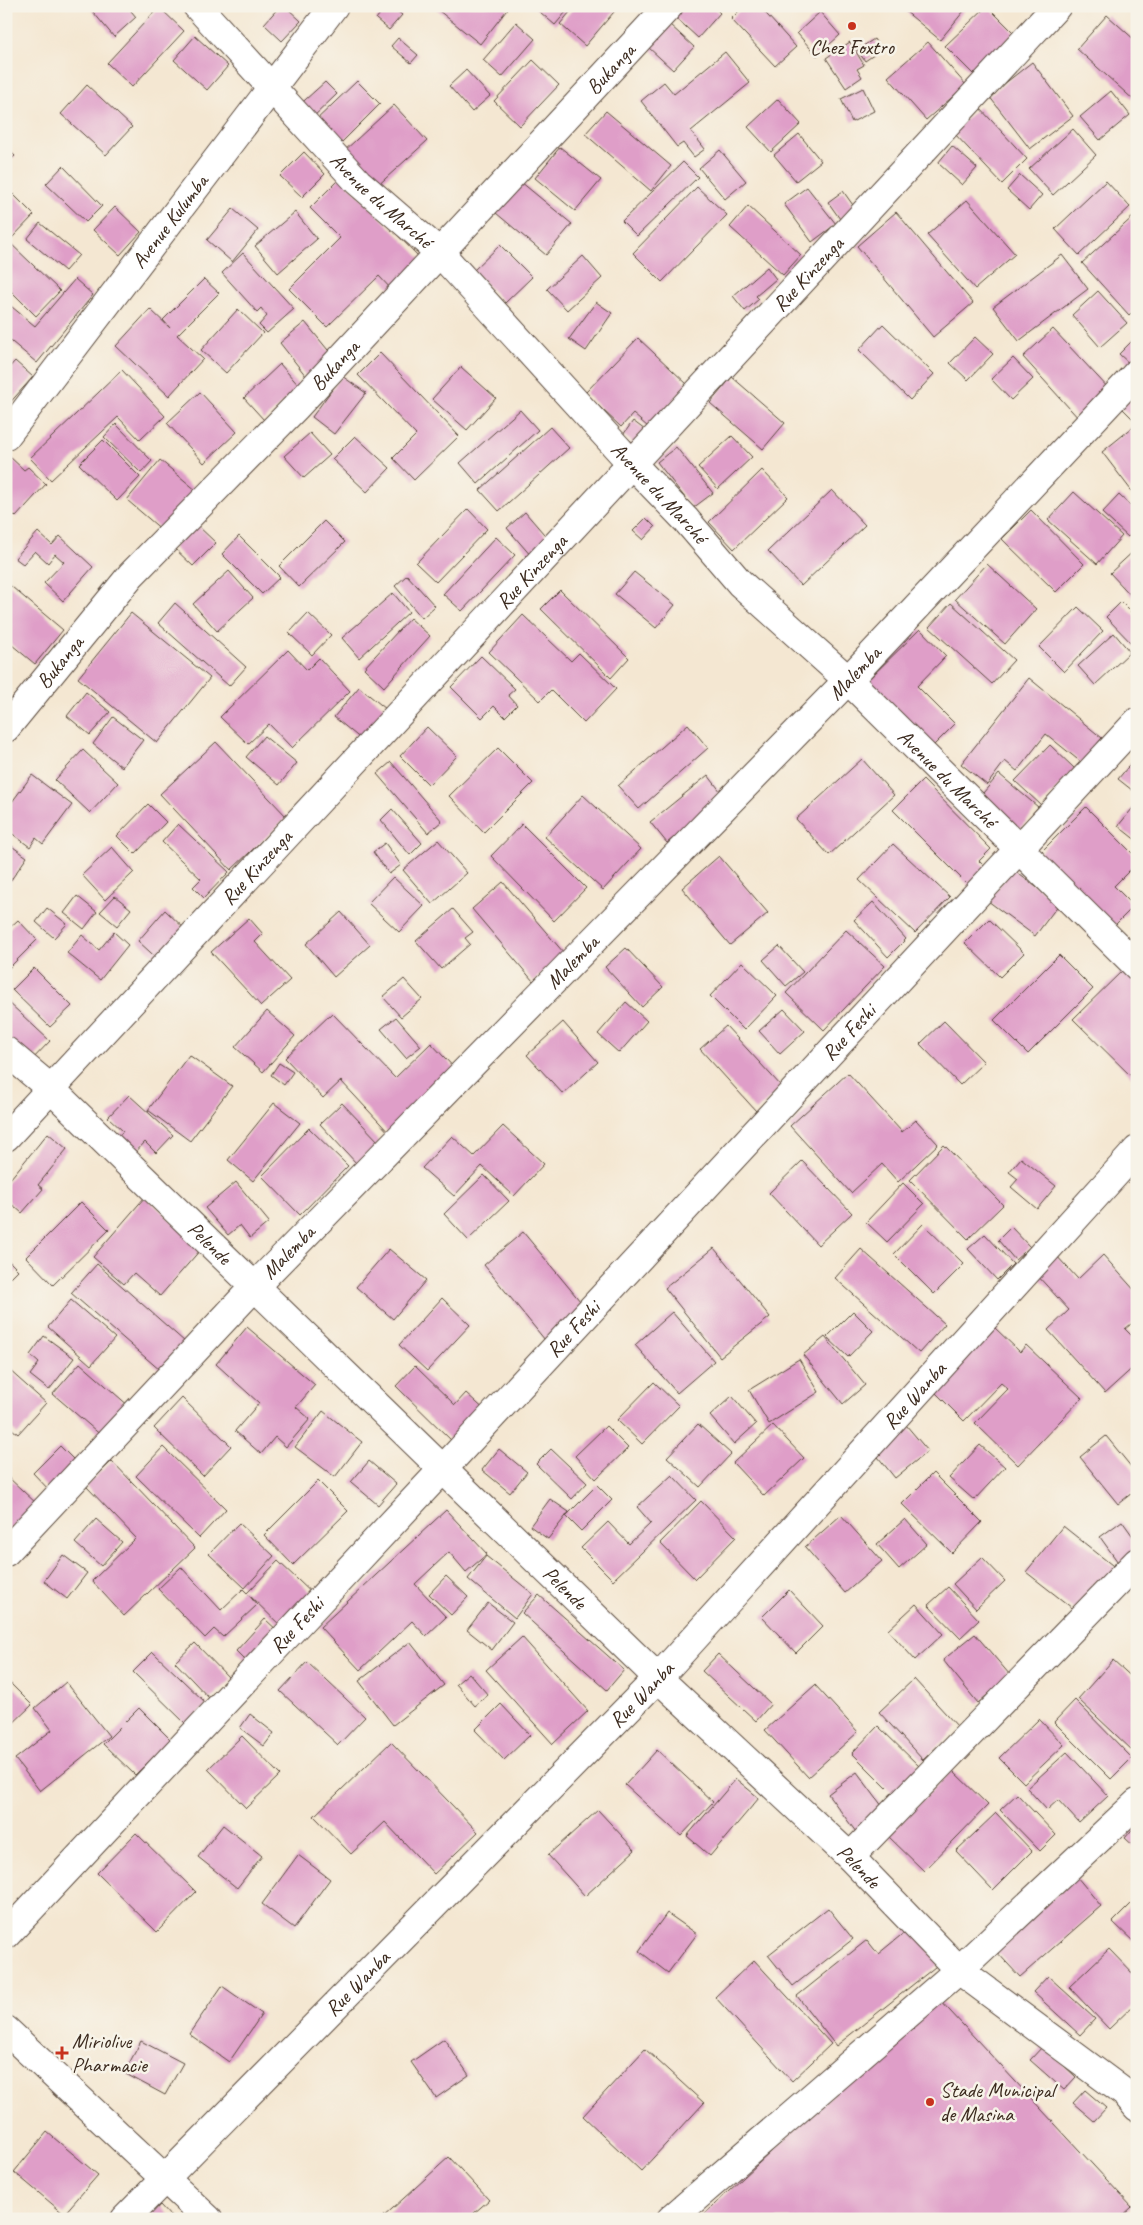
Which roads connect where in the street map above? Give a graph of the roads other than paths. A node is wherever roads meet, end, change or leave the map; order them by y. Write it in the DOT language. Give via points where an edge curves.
graph roads {
  1 [pos="197,6"];
  2 [pos="334,6"];
  3 [pos="669,6"];
  4 [pos="1057,6"];
  5 [pos="272,87"];
  6 [pos="439,252"];
  7 [pos="1137,373"];
  8 [pos="6,436"];
  9 [pos="632,464"];
  10 [pos="848,680"];
  11 [pos="1137,722"];
  12 [pos="6,728"];
  13 [pos="1019,851"];
  14 [pos="1137,966"];
  15 [pos="6,1051"];
  16 [pos="50,1088"];
  17 [pos="6,1137"];
  18 [pos="1137,1150"];
  19 [pos="254,1286"];
  20 [pos="443,1469"];
  21 [pos="6,1552"];
  22 [pos="1137,1562"];
  23 [pos="658,1678"];
  24 [pos="1137,1803"];
  25 [pos="850,1857"];
  26 [pos="6,1935"];
  27 [pos="959,1970"];
  28 [pos="6,2030"];
  29 [pos="1133,2095"];
  30 [pos="164,2178"];
  31 [pos="125,2219"];
  32 [pos="208,2219"];
  33 [pos="671,2219"];
  1 -- 5 [label="street, Avenue du Marché"];
  2 -- 5 [label="street, Avenue Kulumba"];
  3 -- 6 [label="street, Bukanga"];
  4 -- 9 [label="street, Rue Kinzenga"];
  5 -- 6 [label="street, Avenue du Marché" via="358,182"];
  5 -- 8 [label="street, Avenue Kulumba"];
  6 -- 9 [label="street, Avenue du Marché"];
  6 -- 12 [label="street, Bukanga" via="295,408 131,575"];
  7 -- 10 [label="street, Malemba"];
  9 -- 10 [label="street, Avenue du Marché" via="740,583"];
  9 -- 16 [label="street, Rue Kinzenga"];
  10 -- 13 [label="street, Avenue du Marché"];
  10 -- 19 [label="street, Malemba"];
  11 -- 13 [label="street, Rue Feshi"];
  13 -- 14 [label="street, Avenue du Marché"];
  13 -- 20 [label="street, Rue Feshi"];
  15 -- 16 [label="street, Pelende"];
  16 -- 17 [label="street, Rue Kinzenga"];
  16 -- 19 [label="street, Pelende"];
  18 -- 23 [label="street, Rue Wanba"];
  19 -- 20 [label="street, Pelende"];
  19 -- 21 [label="street, Malemba"];
  20 -- 23 [label="street, Pelende"];
  20 -- 26 [label="street, Rue Feshi"];
  22 -- 25 [label="street"];
  23 -- 25 [label="street, Pelende"];
  23 -- 30 [label="street, Rue Wanba"];
  24 -- 27 [label="street"];
  25 -- 27 [label="street, Pelende"];
  27 -- 29 [label="street, Pelende"];
  27 -- 33 [label="street"];
  28 -- 30 [label="street"];
  30 -- 31 [label="street, Rue Wanba"];
  30 -- 32 [label="street"];
}
